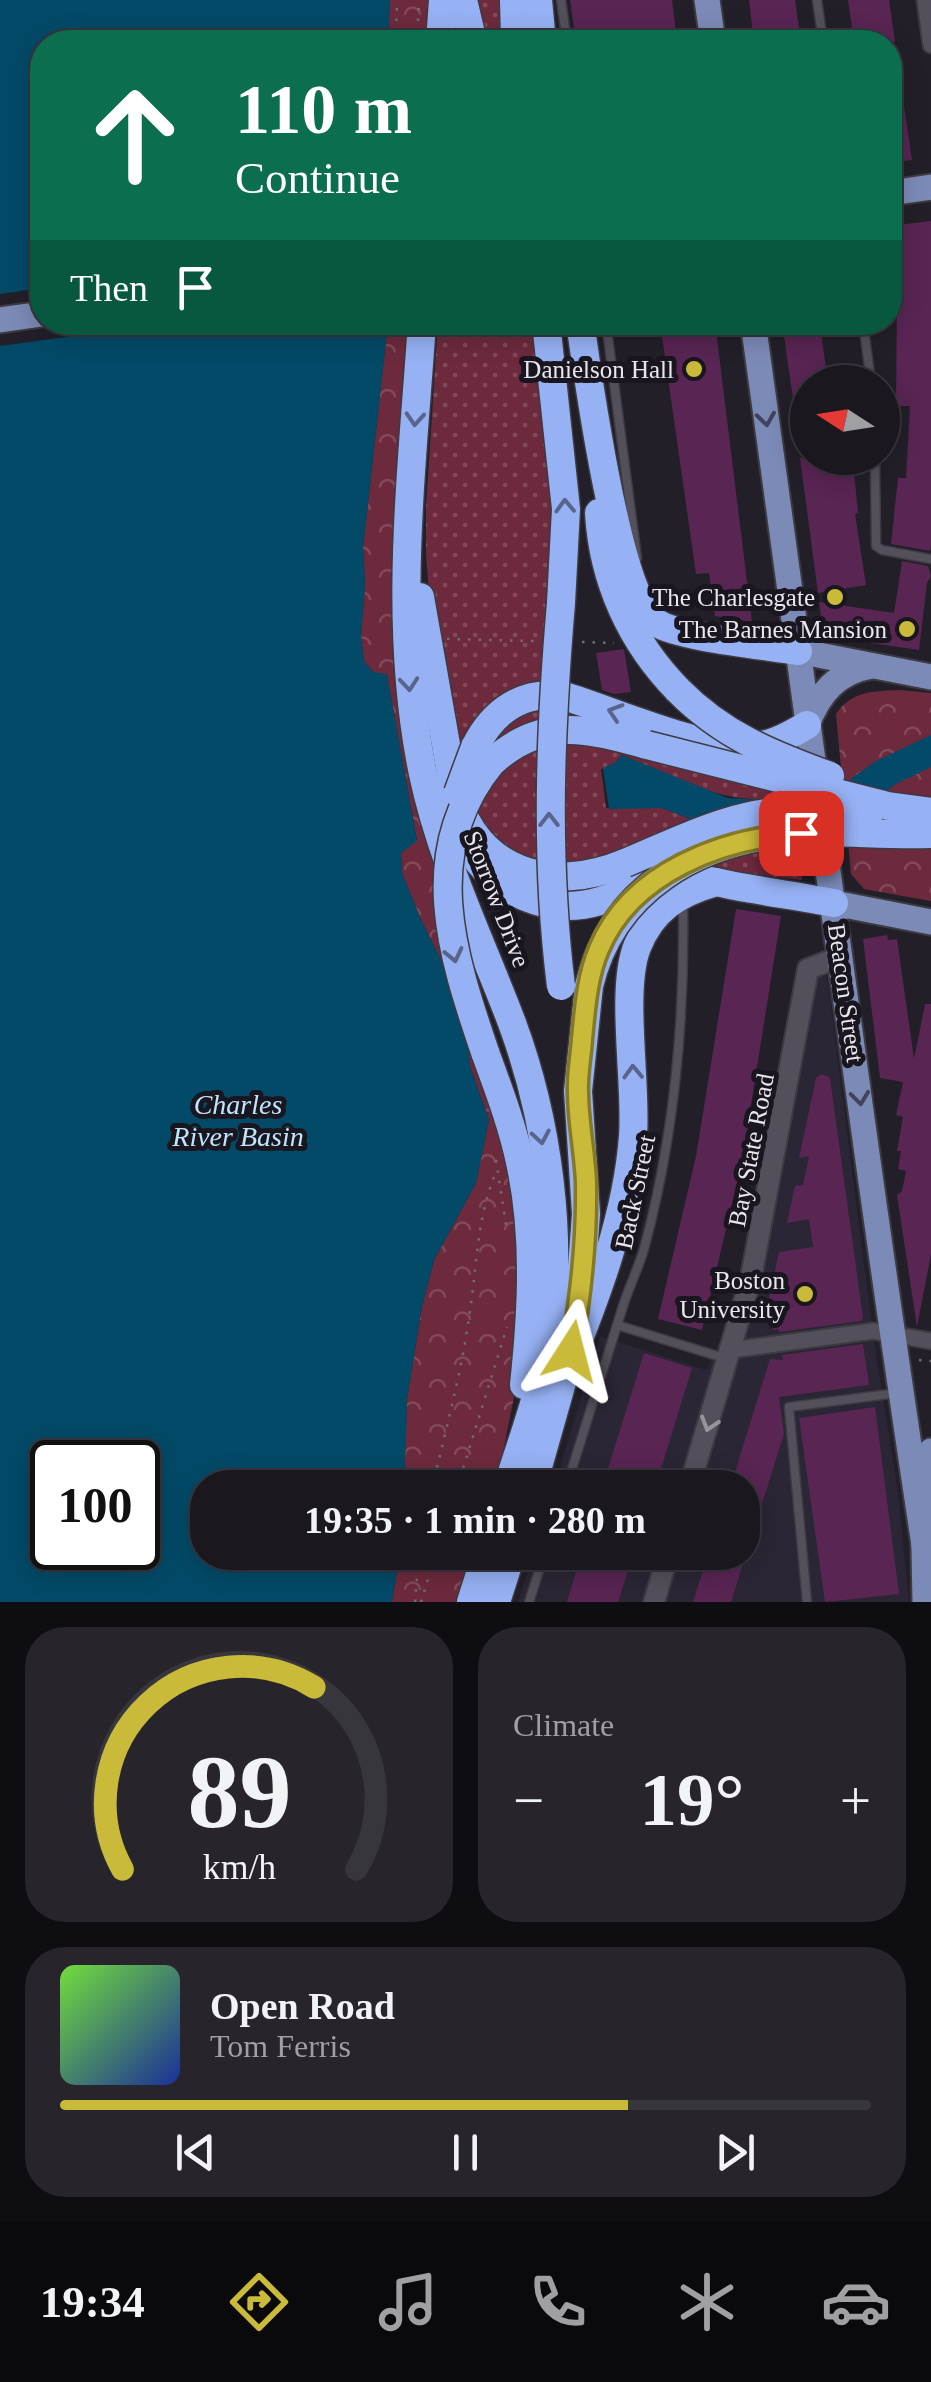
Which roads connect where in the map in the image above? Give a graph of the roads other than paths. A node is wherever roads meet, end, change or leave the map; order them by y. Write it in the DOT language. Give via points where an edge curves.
graph roads {
  1 [pos="463,0"];
  2 [pos="514,0"];
  3 [pos="538,0"];
  4 [pos="561,0"];
  5 [pos="708,0"];
  6 [pos="817,0"];
  7 [pos="925,0"];
  8 [pos="431,4"];
  9 [pos="437,30"];
  10 [pos="470,30"];
  11 [pos="515,30"];
  12 [pos="541,30"];
  13 [pos="565,30"];
  14 [pos="712,30"];
  15 [pos="821,30"];
  16 [pos="931,44"];
  17 [pos="931,187"];
  18 [pos="902,191"];
  19 [pos="30,316"];
  20 [pos="0,320"];
  21 [pos="421,335"];
  22 [pos="547,335"];
  23 [pos="582,335"];
  24 [pos="608,335"];
  25 [pos="755,335"];
  26 [pos="864,335"];
  27 [pos="868,365"];
  28 [pos="596,426"];
  29 [pos="874,475"];
  30 [pos="409,516"];
  31 [pos="931,559"];
  32 [pos="633,583"];
  33 [pos="798,651"];
  34 [pos="872,666"];
  35 [pos="931,677"];
  36 [pos="807,725"];
  37 [pos="483,755"];
  38 [pos="458,805"];
  39 [pos="931,811"];
  40 [pos="931,833"];
  41 [pos="716,882"];
  42 [pos="683,892"];
  43 [pos="834,903"];
  44 [pos="931,922"];
  45 [pos="842,956"];
  46 [pos="575,986"];
  47 [pos="618,1325"];
  48 [pos="892,1334"];
  49 [pos="931,1341"];
  50 [pos="729,1355"];
  51 [pos="566,1369"];
  52 [pos="900,1393"];
  53 [pos="931,1450"];
  54 [pos="511,1470"];
  55 [pos="512,1470"];
  56 [pos="537,1470"];
  57 [pos="572,1470"];
  58 [pos="694,1470"];
  59 [pos="924,1545"];
  60 [pos="482,1570"];
  61 [pos="506,1570"];
  62 [pos="539,1570"];
  63 [pos="664,1570"];
  64 [pos="472,1602"];
  65 [pos="496,1602"];
  66 [pos="529,1602"];
  67 [pos="654,1602"];
  68 [pos="807,1602"];
  69 [pos="925,1602"];
  1 -- 10 [label="highway"];
  2 -- 11 [label="highway"];
  3 -- 12 [label="highway"];
  4 -- 13 [label="lane"];
  5 -- 14 [label="main road"];
  6 -- 15 [label="lane"];
  7 -- 16 [label="street"];
  8 -- 9 [label="highway"];
  17 -- 18 [label="main road"];
  19 -- 20 [label="main road"];
  21 -- 30 [label="highway, Storrow Drive, one-way"];
  46 -- 22 [label="highway, Storrow Drive, one-way, bridge" via="549,828 566,508"];
  23 -- 28 [label="highway"];
  24 -- 32 [label="lane" via="638,550"];
  25 -- 33 [label="main road, Beacon Street, one-way"];
  26 -- 27 [label="lane"];
  28 -- 32 [label="highway"];
  28 -- 39 [label="highway, bridge" via="600,530 610,580 641,644 678,690 748,744"];
  29 -- 31 [label="lane" via="876,546"];
  30 -- 38 [label="highway"];
  30 -- 55 [label="highway, Storrow Drive, one-way" via="407,653 424,778 527,1070 547,1171 550,1324"];
  32 -- 33 [label="highway" via="647,613 662,626"];
  33 -- 34 [label="main road"];
  33 -- 36 [label="main road, Beacon Street"];
  34 -- 35 [label="main road"];
  34 -- 36 [label="main road" via="824,690"];
  36 -- 37 [label="highway, one-way" via="760,746 724,745 548,694 522,699 490,722"];
  36 -- 43 [label="main road, Beacon Street, bridge"];
  37 -- 39 [label="highway, bridge" via="554,730 593,730 888,806"];
  37 -- 54 [label="highway, one-way, bridge" via="446,885 453,953 516,1142 530,1222 531,1294"];
  38 -- 40 [label="highway, bridge" via="482,844 524,872 552,878 578,878 722,824 779,812 816,812"];
  38 -- 41 [label="highway" via="461,832 477,861 504,886 536,902 575,906 672,879"];
  40 -- 46 [label="highway, bridge" via="789,834 705,854 648,886 620,914"];
  41 -- 42 [label="highway"];
  41 -- 43 [label="highway"];
  42 -- 47 [label="lane, Back Street" via="682,986 667,1142 644,1248"];
  51 -- 42 [label="highway, one-way" via="592,1309 628,1172 632,962 652,920"];
  43 -- 44 [label="main road"];
  43 -- 45 [label="main road, Beacon Street"];
  45 -- 48 [label="main road, Beacon Street, one-way"];
  45 -- 50 [label="street, Bay State Road" via="808,969 755,1260"];
  46 -- 51 [label="highway" via="585,1250"];
  47 -- 50 [label="lane"];
  47 -- 57 [label="lane, Back Street"];
  48 -- 49 [label="street"];
  48 -- 50 [label="street" via="873,1331"];
  48 -- 52 [label="main road, Beacon Street"];
  50 -- 58 [label="street, Bay State Road, one-way"];
  51 -- 56 [label="highway"];
  52 -- 59 [label="main road, Beacon Street"];
  52 -- 68 [label="lane" via="788,1407"];
  53 -- 59 [label="main road"];
  59 -- 69 [label="main road"];
  60 -- 64 [label="highway"];
  61 -- 65 [label="highway"];
  62 -- 66 [label="lane"];
  63 -- 67 [label="street"];
}
